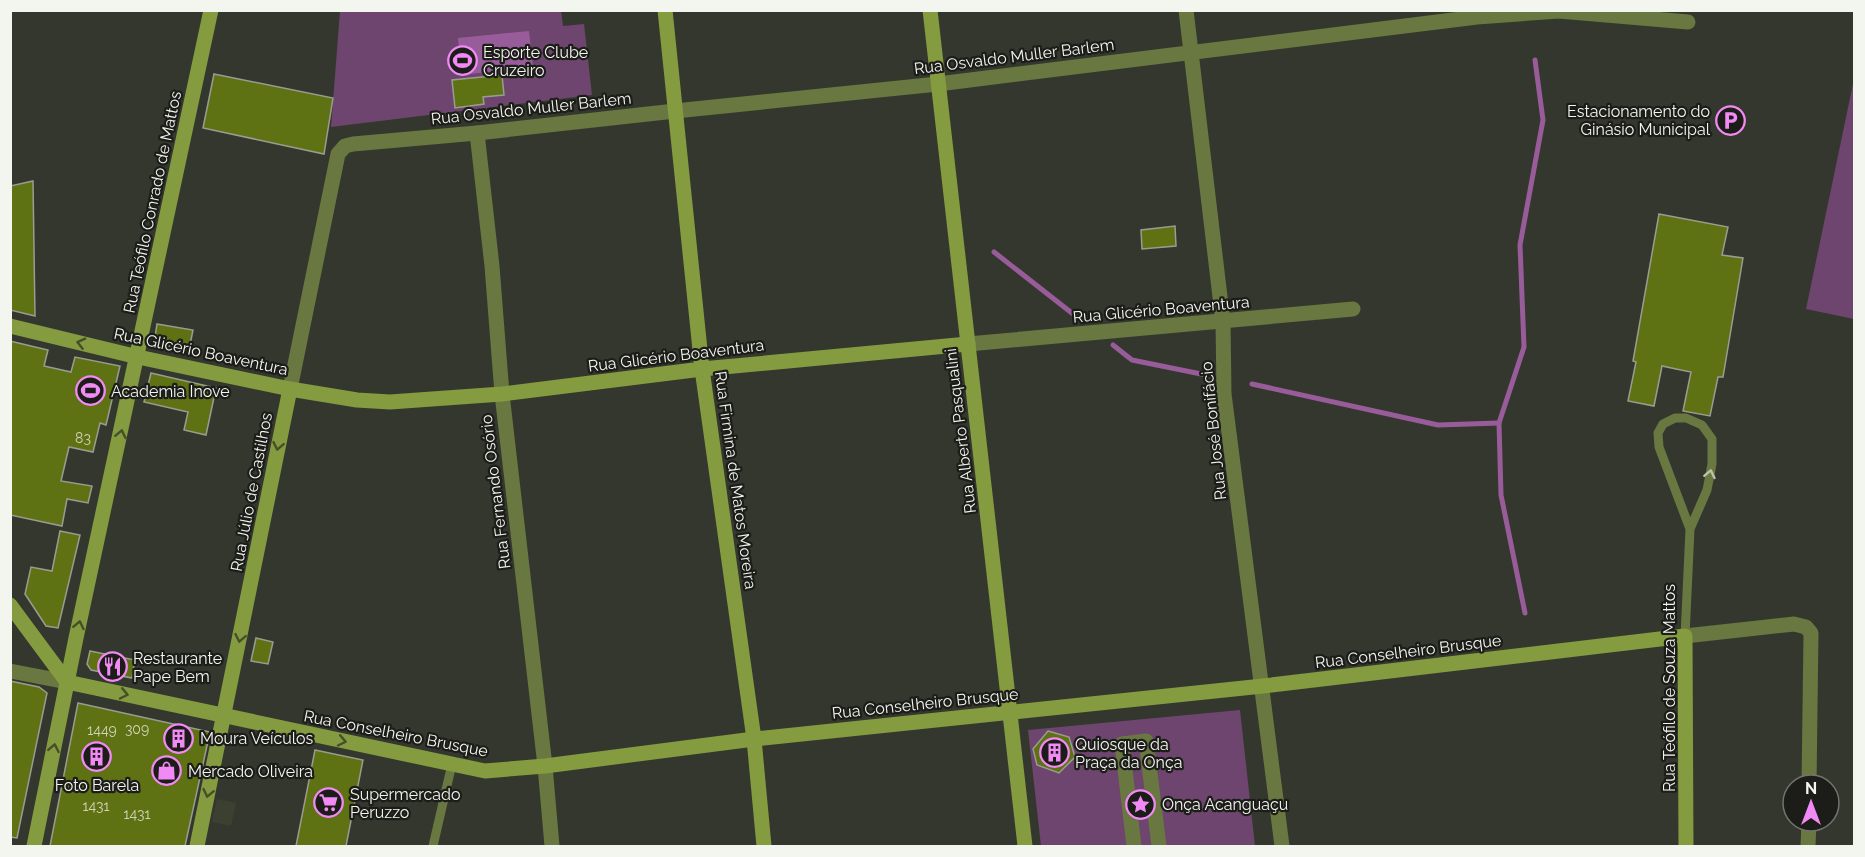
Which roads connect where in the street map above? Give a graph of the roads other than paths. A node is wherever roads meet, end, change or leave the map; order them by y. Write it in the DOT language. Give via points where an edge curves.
graph roads {
  1 [pos="211,10"];
  2 [pos="665,10"];
  3 [pos="930,10"];
  4 [pos="1186,10"];
  5 [pos="1688,22"];
  6 [pos="1192,53"];
  7 [pos="938,84"];
  8 [pos="675,111"];
  9 [pos="477,134"];
  10 [pos="345,146"];
  11 [pos="1353,309"];
  12 [pos="1223,322"];
  13 [pos="10,326"];
  14 [pos="968,344"];
  15 [pos="138,357"];
  16 [pos="702,369"];
  17 [pos="290,389"];
  18 [pos="502,394"];
  19 [pos="1690,529"];
  20 [pos="10,606"];
  21 [pos="1685,636"];
  22 [pos="10,670"];
  23 [pos="67,682"];
  24 [pos="1263,686"];
  25 [pos="1010,712"];
  26 [pos="224,716"];
  27 [pos="754,740"];
  28 [pos="452,764"];
  29 [pos="545,766"];
  30 [pos="1809,773"];
  31 [pos="1152,788"];
  32 [pos="1127,791"];
  33 [pos="1155,817"];
  34 [pos="1131,820"];
  35 [pos="34,846"];
  36 [pos="197,846"];
  37 [pos="433,846"];
  38 [pos="552,846"];
  39 [pos="764,846"];
  40 [pos="1025,846"];
  41 [pos="1134,846"];
  42 [pos="1159,846"];
  43 [pos="1282,846"];
  44 [pos="1686,846"];
  1 -- 15 [label="street, Rua Teófilo Conrado de Mattos"];
  2 -- 8 [label="street, Rua Firmina de Matos Moreira"];
  3 -- 7 [label="street, Rua Alberto Pasqualini"];
  4 -- 6 [label="street, Rua José Bonifácio"];
  5 -- 6 [label="street, Rua Osvaldo Muller Barlem" via="1559,11 1477,17"];
  6 -- 7 [label="street, Rua Osvaldo Muller Barlem"];
  6 -- 12 [label="street, Rua José Bonifácio"];
  7 -- 8 [label="street, Rua Osvaldo Muller Barlem"];
  7 -- 14 [label="street, Rua Alberto Pasqualini"];
  8 -- 9 [label="street, Rua Osvaldo Muller Barlem"];
  8 -- 16 [label="street, Rua Firmina de Matos Moreira"];
  9 -- 10 [label="street, Rua Osvaldo Muller Barlem"];
  9 -- 18 [label="street, Rua Fernando Osório"];
  10 -- 17 [label="street, Rua Júlio de Castilhos" via="338,154"];
  11 -- 12 [label="street, Rua Glicério Boaventura"];
  12 -- 14 [label="street, Rua Glicério Boaventura"];
  12 -- 24 [label="street, Rua José Bonifácio" via="1224,394"];
  15 -- 13 [label="street, Rua Glicério Boaventura, one-way"];
  14 -- 16 [label="street, Rua Glicério Boaventura"];
  14 -- 25 [label="street, Rua Alberto Pasqualini"];
  15 -- 17 [label="street, Rua Glicério Boaventura"];
  23 -- 15 [label="street, Rua Teófilo Conrado de Mattos, one-way"];
  16 -- 18 [label="street, Rua Glicério Boaventura"];
  16 -- 27 [label="street, Rua Firmina de Matos Moreira"];
  17 -- 18 [label="street, Rua Glicério Boaventura" via="390,402"];
  17 -- 26 [label="street, Rua Júlio de Castilhos, one-way"];
  18 -- 29 [label="street, Rua Fernando Osório"];
  19 -- 19 [label="lane, Rua Teófilo de Souza Mattos, one-way" via="1707,490 1712,439 1702,425 1675,418 1663,424 1658,433 1659,447"];
  19 -- 21 [label="lane, Rua Teófilo de Souza Mattos"];
  20 -- 23 [label="street"];
  21 -- 24 [label="street, Rua Conselheiro Brusque"];
  21 -- 30 [label="street, Rua Conselheiro Brusque" via="1794,624 1806,627 1811,633"];
  21 -- 44 [label="street, Rua Teófilo de Souza Mattos"];
  22 -- 23 [label="street"];
  23 -- 26 [label="street, Rua Conselheiro Brusque, one-way"];
  35 -- 23 [label="street, Rua Teófilo Conrado de Mattos, one-way"];
  24 -- 25 [label="street, Rua Conselheiro Brusque"];
  24 -- 43 [label="street, Rua José Bonifácio"];
  25 -- 27 [label="street, Rua Conselheiro Brusque"];
  25 -- 40 [label="street, Rua Alberto Pasqualini"];
  26 -- 28 [label="street, Rua Conselheiro Brusque, one-way"];
  26 -- 36 [label="street, Rua Júlio de Castilhos, one-way"];
  27 -- 29 [label="street, Rua Conselheiro Brusque"];
  27 -- 39 [label="street, Rua Firmina de Matos Moreira"];
  28 -- 29 [label="street, Rua Conselheiro Brusque" via="485,771"];
  28 -- 37 [label="lane"];
  29 -- 38 [label="street, Rua Fernando Osório"];
  31 -- 32 [label="street"];
  31 -- 32 [label="street" via="1146,741 1122,744"];
  31 -- 33 [label="street"];
  32 -- 34 [label="street"];
  33 -- 34 [label="street"];
  33 -- 42 [label="street"];
  34 -- 41 [label="street"];
}
